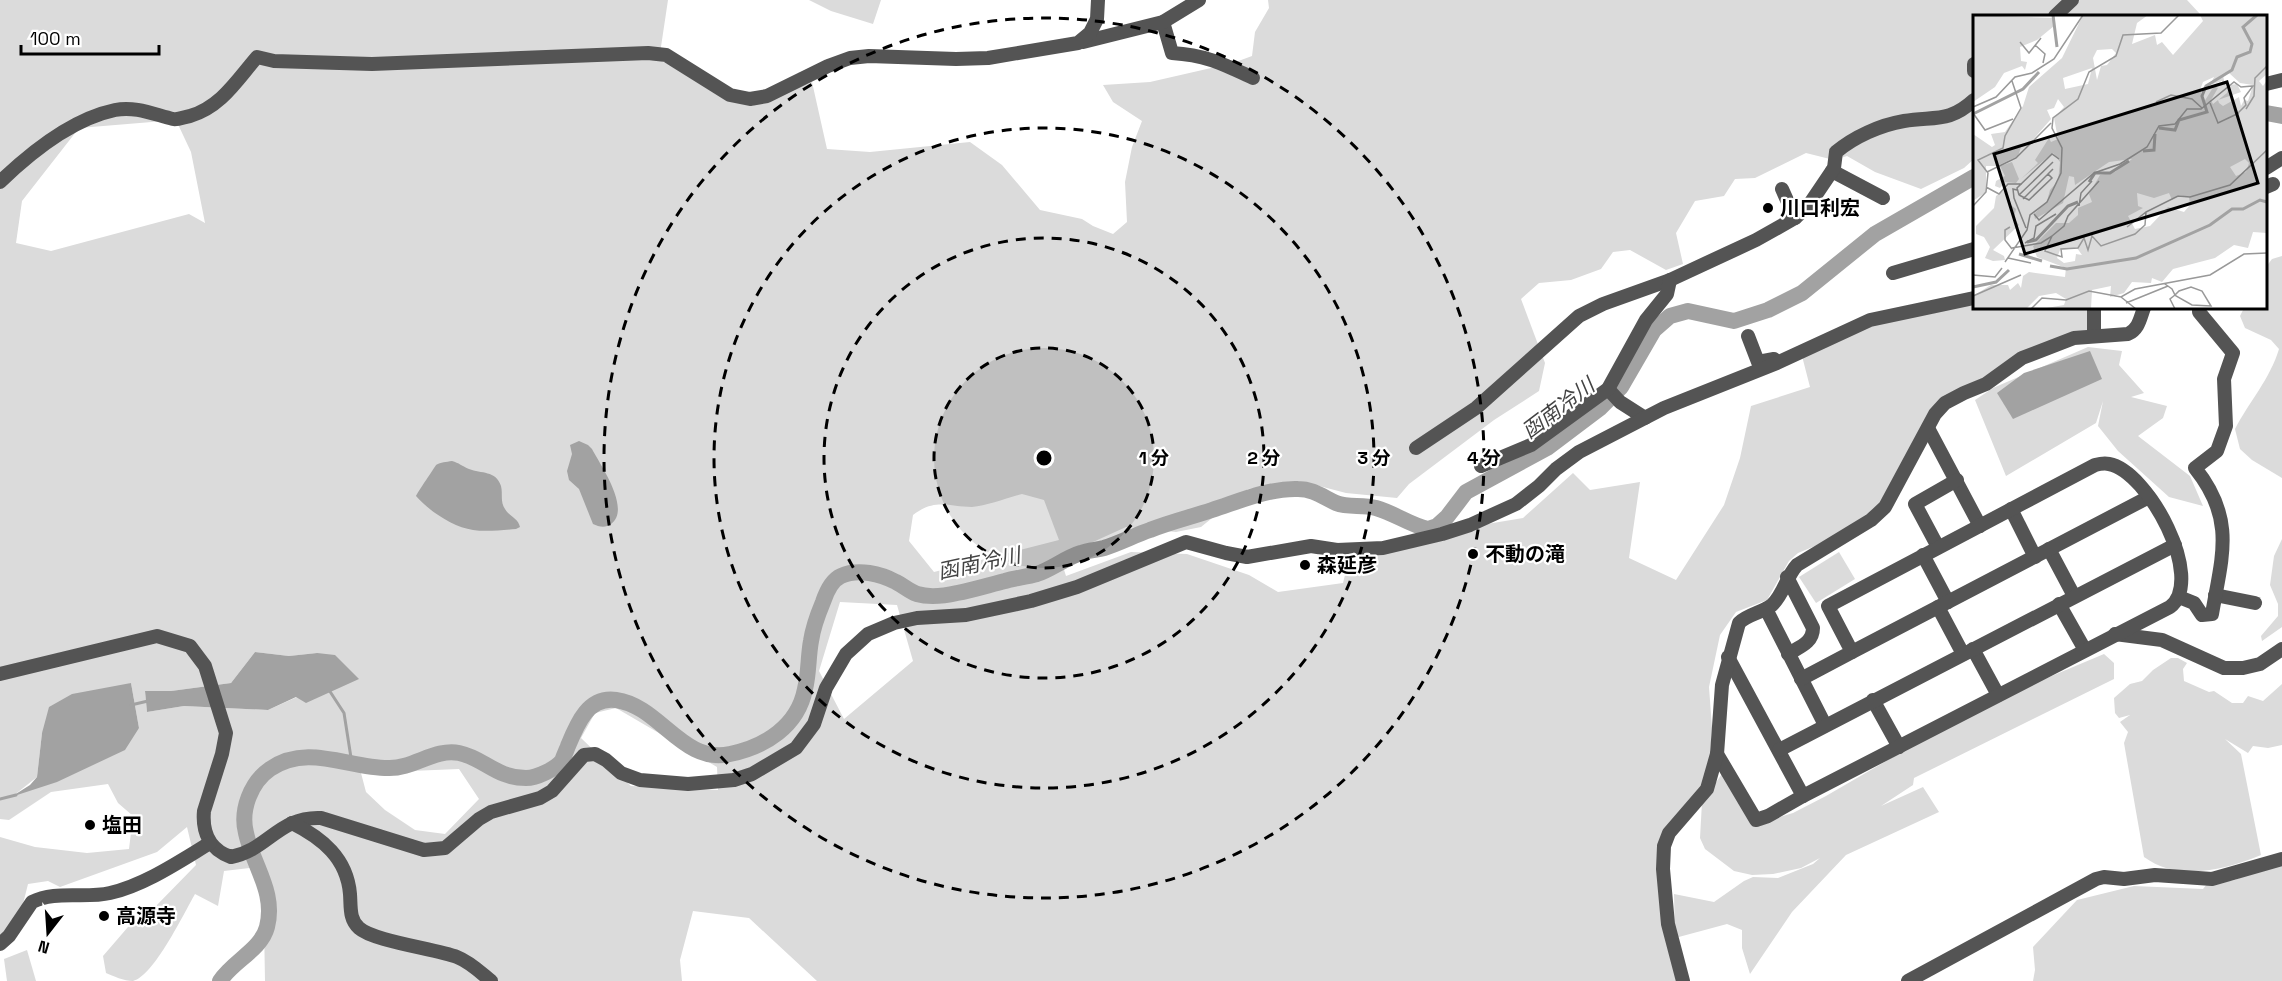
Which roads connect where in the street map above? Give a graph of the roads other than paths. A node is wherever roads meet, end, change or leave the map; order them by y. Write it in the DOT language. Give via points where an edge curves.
graph roads {
  1 [pos="1098,0"];
  2 [pos="1199,0"];
  3 [pos="2072,0"];
  4 [pos="2056,15"];
  5 [pos="1163,22"];
  6 [pos="1078,43"];
  7 [pos="1253,78"];
  8 [pos="1973,101"];
  9 [pos="2282,158"];
  10 [pos="2267,167"];
  11 [pos="1832,171"];
  12 [pos="0,182"];
  13 [pos="1782,189"];
  14 [pos="1883,198"];
  15 [pos="1794,218"];
  16 [pos="1973,249"];
  17 [pos="1893,273"];
  18 [pos="1670,280"];
  19 [pos="1973,298"];
  20 [pos="2094,309"];
  21 [pos="2144,309"];
  22 [pos="2199,309"];
  23 [pos="2094,335"];
  24 [pos="1748,336"];
  25 [pos="1777,363"];
  26 [pos="1608,389"];
  27 [pos="1645,418"];
  28 [pos="1928,428"];
  29 [pos="1416,448"];
  30 [pos="1481,466"];
  31 [pos="1957,480"];
  32 [pos="2149,497"];
  33 [pos="2011,509"];
  34 [pos="1980,526"];
  35 [pos="2175,545"];
  36 [pos="1938,547"];
  37 [pos="2049,549"];
  38 [pos="1923,555"];
  39 [pos="2035,557"];
  40 [pos="1787,577"];
  41 [pos="2215,595"];
  42 [pos="2074,596"];
  43 [pos="2179,597"];
  44 [pos="2255,603"];
  45 [pos="1943,604"];
  46 [pos="2059,604"];
  47 [pos="1766,609"];
  48 [pos="2115,634"];
  49 [pos="2282,648"];
  50 [pos="2085,650"];
  51 [pos="1852,652"];
  52 [pos="1968,652"];
  53 [pos="1788,654"];
  54 [pos="1728,657"];
  55 [pos="0,674"];
  56 [pos="1801,679"];
  57 [pos="1998,695"];
  58 [pos="1873,700"];
  59 [pos="1825,725"];
  60 [pos="1899,747"];
  61 [pos="1779,750"];
  62 [pos="1718,754"];
  63 [pos="1803,796"];
  64 [pos="292,823"];
  65 [pos="210,843"];
  66 [pos="2282,859"];
  67 [pos="0,944"];
  68 [pos="491,981"];
  69 [pos="1683,981"];
  70 [pos="1908,981"];
  1 -- 6 [label="street" via="1090,33"];
  2 -- 5 [label="street"];
  3 -- 4 [label="street"];
  5 -- 6 [label="street"];
  5 -- 7 [label="street" via="1172,53 1210,58"];
  6 -- 12 [label="street" via="988,58 850,58 767,96 750,99 730,95 666,55 648,53 372,64 257,57 220,101 208,109 176,120 143,110 99,114 29,155"];
  8 -- 11 [label="street" via="1956,114 1902,121 1851,139 1836,152"];
  9 -- 10 [label="street"];
  11 -- 14 [label="street"];
  11 -- 15 [label="street" via="1809,205"];
  13 -- 15 [label="street"];
  15 -- 18 [label="street"];
  16 -- 17 [label="street"];
  18 -- 26 [label="street" via="1667,294 1646,320"];
  18 -- 29 [label="street" via="1579,316 1476,408"];
  19 -- 25 [label="street" via="1870,320"];
  20 -- 23 [label="street"];
  21 -- 23 [label="street" via="2133,332"];
  22 -- 41 [label="street" via="2233,353 2224,379 2226,426 2217,451 2195,468 2219,508 2224,534"];
  23 -- 28 [label="street" via="2074,338 2022,358 1986,384 1945,404"];
  24 -- 25 [label="street" via="1758,362 1773,358"];
  25 -- 27 [label="street"];
  26 -- 27 [label="street"];
  26 -- 30 [label="street" via="1531,445"];
  27 -- 64 [label="street" via="1579,452 1516,504 1442,534 1383,548 1337,550 1311,546 1247,556 1186,542 1077,587 1031,601 966,615 894,623 868,634 846,654 826,688 814,724 796,748 734,780 688,784 640,780 621,773 595,754 584,755 552,791 492,812 445,848 434,850 321,818 306,817"];
  28 -- 31 [label="street"];
  28 -- 40 [label="street" via="1885,507 1871,520 1797,565"];
  31 -- 34 [label="street"];
  31 -- 36 [label="street" via="1915,504"];
  32 -- 33 [label="street" via="2137,483 2106,463"];
  32 -- 35 [label="street" via="2166,521"];
  32 -- 37 [label="street"];
  33 -- 34 [label="street"];
  33 -- 39 [label="street"];
  34 -- 36 [label="street"];
  35 -- 42 [label="street"];
  35 -- 43 [label="street"];
  36 -- 38 [label="street"];
  37 -- 39 [label="street"];
  37 -- 42 [label="street"];
  38 -- 45 [label="street"];
  38 -- 51 [label="street" via="1828,606"];
  39 -- 45 [label="street"];
  40 -- 47 [label="street" via="1780,596"];
  40 -- 53 [label="street" via="1814,628 1808,642"];
  41 -- 43 [label="street" via="2212,614 2202,615 2194,603"];
  41 -- 44 [label="street"];
  42 -- 46 [label="street"];
  43 -- 48 [label="street" via="2170,607"];
  45 -- 51 [label="street"];
  45 -- 52 [label="street"];
  46 -- 50 [label="street"];
  46 -- 52 [label="street"];
  47 -- 53 [label="street"];
  47 -- 54 [label="street" via="1739,623"];
  48 -- 49 [label="street" via="2162,640 2224,668 2260,664"];
  48 -- 50 [label="street"];
  50 -- 57 [label="street"];
  51 -- 56 [label="street"];
  52 -- 57 [label="street"];
  52 -- 58 [label="street"];
  53 -- 56 [label="street"];
  54 -- 61 [label="street"];
  54 -- 62 [label="street" via="1722,685"];
  55 -- 65 [label="street" via="157,636 190,646 205,666 226,733 204,811"];
  56 -- 59 [label="street"];
  57 -- 60 [label="street"];
  58 -- 59 [label="street"];
  58 -- 60 [label="street"];
  59 -- 61 [label="street"];
  60 -- 63 [label="street"];
  61 -- 63 [label="street"];
  62 -- 63 [label="street" via="1756,820"];
  62 -- 69 [label="street" via="1707,789 1669,833 1664,846 1668,924"];
  64 -- 65 [label="street" via="259,846 231,857"];
  64 -- 68 [label="street" via="314,834 335,853 347,875 351,916 360,929 380,938 457,957"];
  65 -- 67 [label="street" via="155,876 112,893 38,899"];
  66 -- 70 [label="street" via="2211,879 2155,875 2096,879"];
}
